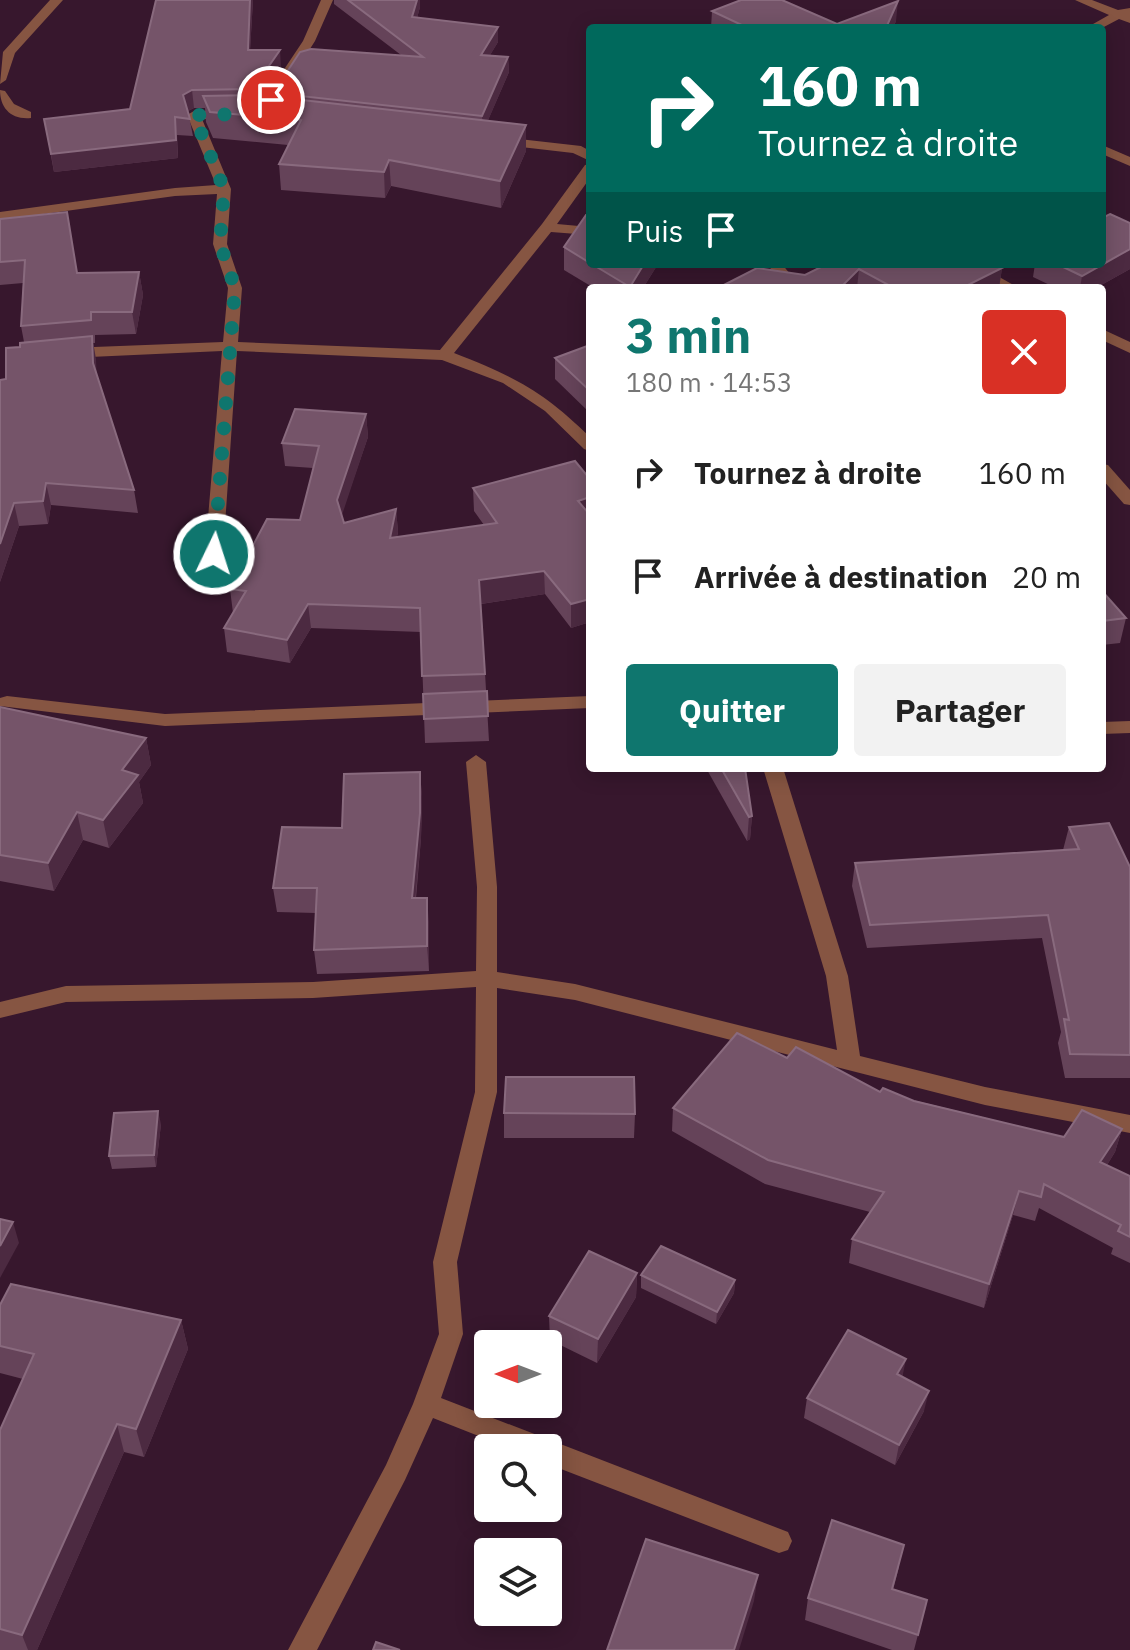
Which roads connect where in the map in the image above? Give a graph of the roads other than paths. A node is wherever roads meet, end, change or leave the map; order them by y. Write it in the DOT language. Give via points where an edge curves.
graph roads {
  1 [pos="57,0"];
  2 [pos="327,0"];
  3 [pos="1081,0"];
  4 [pos="1126,14"];
  5 [pos="1102,24"];
  6 [pos="0,80"];
  7 [pos="278,88"];
  8 [pos="0,94"];
  9 [pos="26,115"];
  10 [pos="247,115"];
  11 [pos="481,139"];
  12 [pos="1106,151"];
  13 [pos="586,155"];
  14 [pos="1130,162"];
  15 [pos="586,173"];
  16 [pos="224,189"];
  17 [pos="0,216"];
  18 [pos="547,227"];
  19 [pos="586,231"];
  20 [pos="777,268"];
  21 [pos="973,268"];
  22 [pos="791,284"];
  23 [pos="1004,284"];
  24 [pos="1106,336"];
  25 [pos="230,346"];
  26 [pos="1130,348"];
  27 [pos="52,354"];
  28 [pos="444,355"];
  29 [pos="586,442"];
  30 [pos="1106,473"];
  31 [pos="1130,500"];
  32 [pos="214,554"];
  33 [pos="7,702"];
  34 [pos="586,702"];
  35 [pos="1130,727"];
  36 [pos="1106,728"];
  37 [pos="476,762"];
  38 [pos="774,772"];
  39 [pos="485,978"];
  40 [pos="0,1010"];
  41 [pos="850,1062"];
  42 [pos="1130,1124"];
  43 [pos="426,1404"];
  44 [pos="503,1434"];
  45 [pos="562,1457"];
  46 [pos="779,1541"];
  47 [pos="302,1650"];
  1 -- 6 [label="street" via="9,52"];
  2 -- 7 [label="street" via="309,41"];
  3 -- 4 [label="street"];
  4 -- 5 [label="street"];
  8 -- 9 [label="street" via="9,107"];
  10 -- 16 [label="street" via="194,115"];
  11 -- 13 [label="street" via="576,149"];
  12 -- 14 [label="street"];
  15 -- 18 [label="street"];
  16 -- 17 [label="street"];
  16 -- 25 [label="street" via="220,244 235,288"];
  18 -- 19 [label="street"];
  18 -- 28 [label="street"];
  20 -- 22 [label="street"];
  21 -- 23 [label="street"];
  24 -- 26 [label="street"];
  25 -- 27 [label="street"];
  25 -- 28 [label="street"];
  25 -- 32 [label="street"];
  28 -- 29 [label="street" via="509,380 551,408"];
  30 -- 31 [label="street"];
  33 -- 34 [label="street" via="165,720"];
  35 -- 36 [label="street"];
  37 -- 39 [label="street" via="487,887"];
  38 -- 41 [label="street" via="837,976"];
  39 -- 40 [label="street" via="313,990 66,994"];
  39 -- 41 [label="street" via="575,992"];
  39 -- 43 [label="street" via="486,1092 445,1262 451,1334"];
  41 -- 42 [label="street" via="985,1096"];
  43 -- 44 [label="street"];
  43 -- 47 [label="street"];
  45 -- 46 [label="street"];
}
